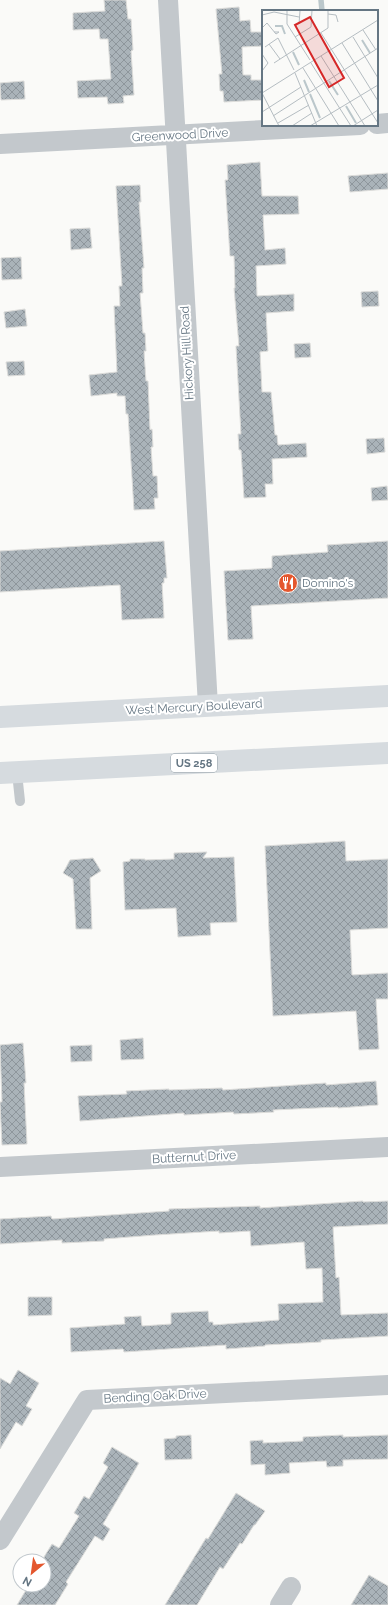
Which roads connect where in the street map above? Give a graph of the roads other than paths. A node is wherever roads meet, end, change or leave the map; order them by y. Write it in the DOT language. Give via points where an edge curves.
graph roads {
  1 [pos="168,0"];
  2 [pos="342,126"];
  3 [pos="175,135"];
  4 [pos="0,144"];
  5 [pos="388,696"];
  6 [pos="208,706"];
  7 [pos="0,717"];
  8 [pos="388,753"];
  9 [pos="8,773"];
  10 [pos="20,801"];
  11 [pos="388,1147"];
  12 [pos="0,1167"];
  13 [pos="388,1384"];
  14 [pos="0,1540"];
  15 [pos="291,1587"];
  16 [pos="280,1605"];
  1 -- 3 [label="street, Hickory Hill Road"];
  2 -- 3 [label="street, Greenwood Drive"];
  3 -- 4 [label="street, Greenwood Drive"];
  3 -- 6 [label="street, Hickory Hill Road"];
  5 -- 6 [label="highway, West Mercury Boulevard"];
  6 -- 7 [label="highway, West Mercury Boulevard"];
  8 -- 9 [label="highway, US 258"];
  9 -- 10 [label="lane"];
  11 -- 12 [label="street, Butternut Drive"];
  13 -- 14 [label="street, Bending Oak Drive" via="87,1400"];
  15 -- 16 [label="street"];
}
